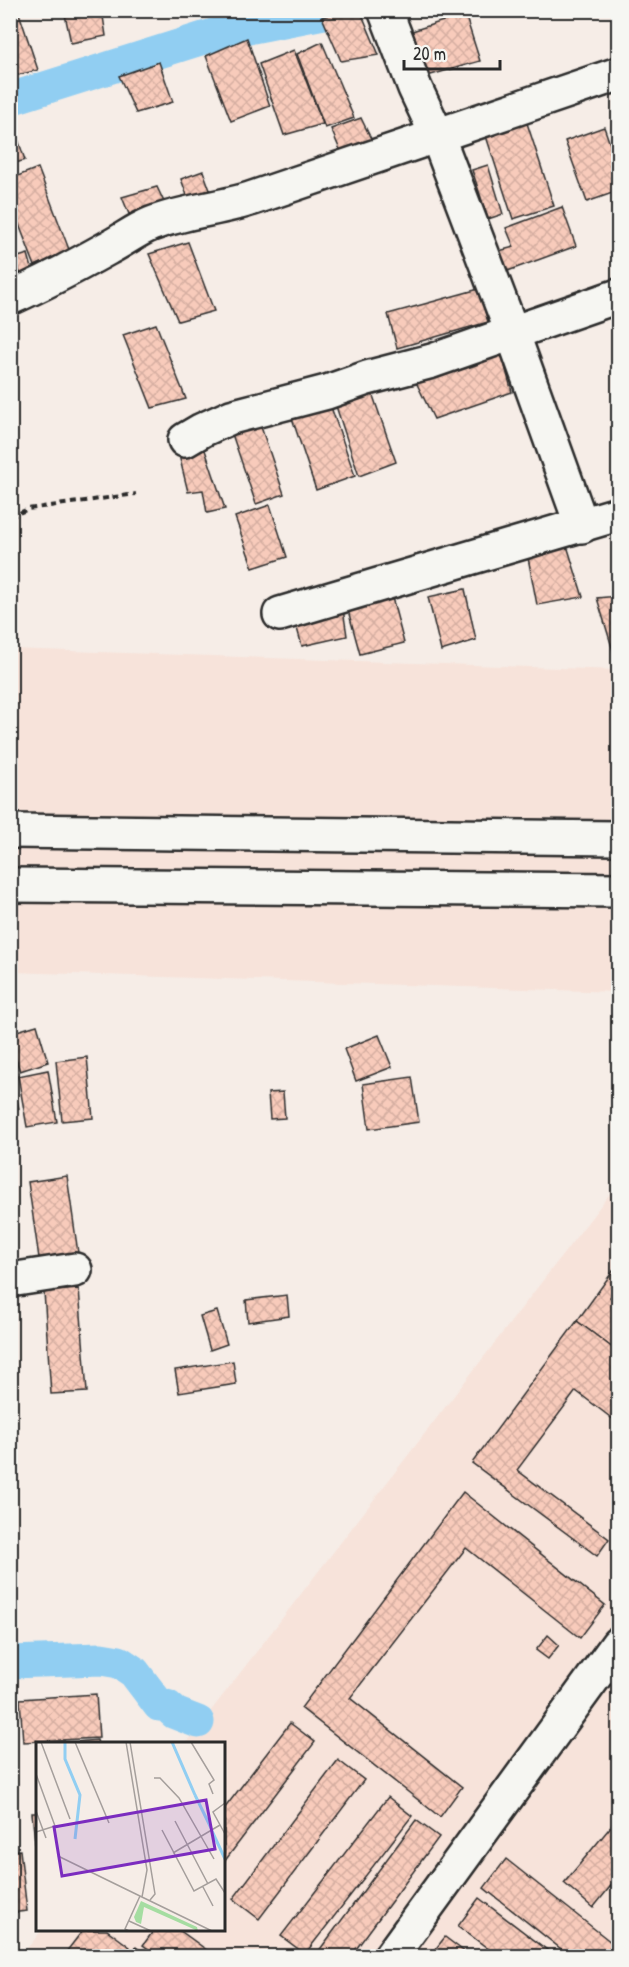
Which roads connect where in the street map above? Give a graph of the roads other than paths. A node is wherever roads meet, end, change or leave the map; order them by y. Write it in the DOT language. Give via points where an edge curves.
graph roads {
  1 [pos="385,10"];
  2 [pos="618,74"];
  3 [pos="437,135"];
  4 [pos="618,296"];
  5 [pos="10,298"];
  6 [pos="512,332"];
  7 [pos="185,440"];
  8 [pos="618,514"];
  9 [pos="582,526"];
  10 [pos="280,614"];
  11 [pos="10,831"];
  12 [pos="618,838"];
  13 [pos="10,885"];
  14 [pos="618,890"];
  15 [pos="75,1270"];
  16 [pos="10,1280"];
  17 [pos="618,1644"];
  18 [pos="391,1956"];
  1 -- 3 [label="street"];
  2 -- 3 [label="street"];
  3 -- 5 [label="street" via="250,199 151,224"];
  3 -- 6 [label="street"];
  4 -- 6 [label="street"];
  6 -- 7 [label="street" via="432,361 231,417"];
  6 -- 9 [label="street"];
  8 -- 9 [label="street"];
  9 -- 10 [label="street"];
  11 -- 12 [label="street"];
  13 -- 14 [label="street"];
  15 -- 16 [label="street"];
  17 -- 18 [label="street"];
}
